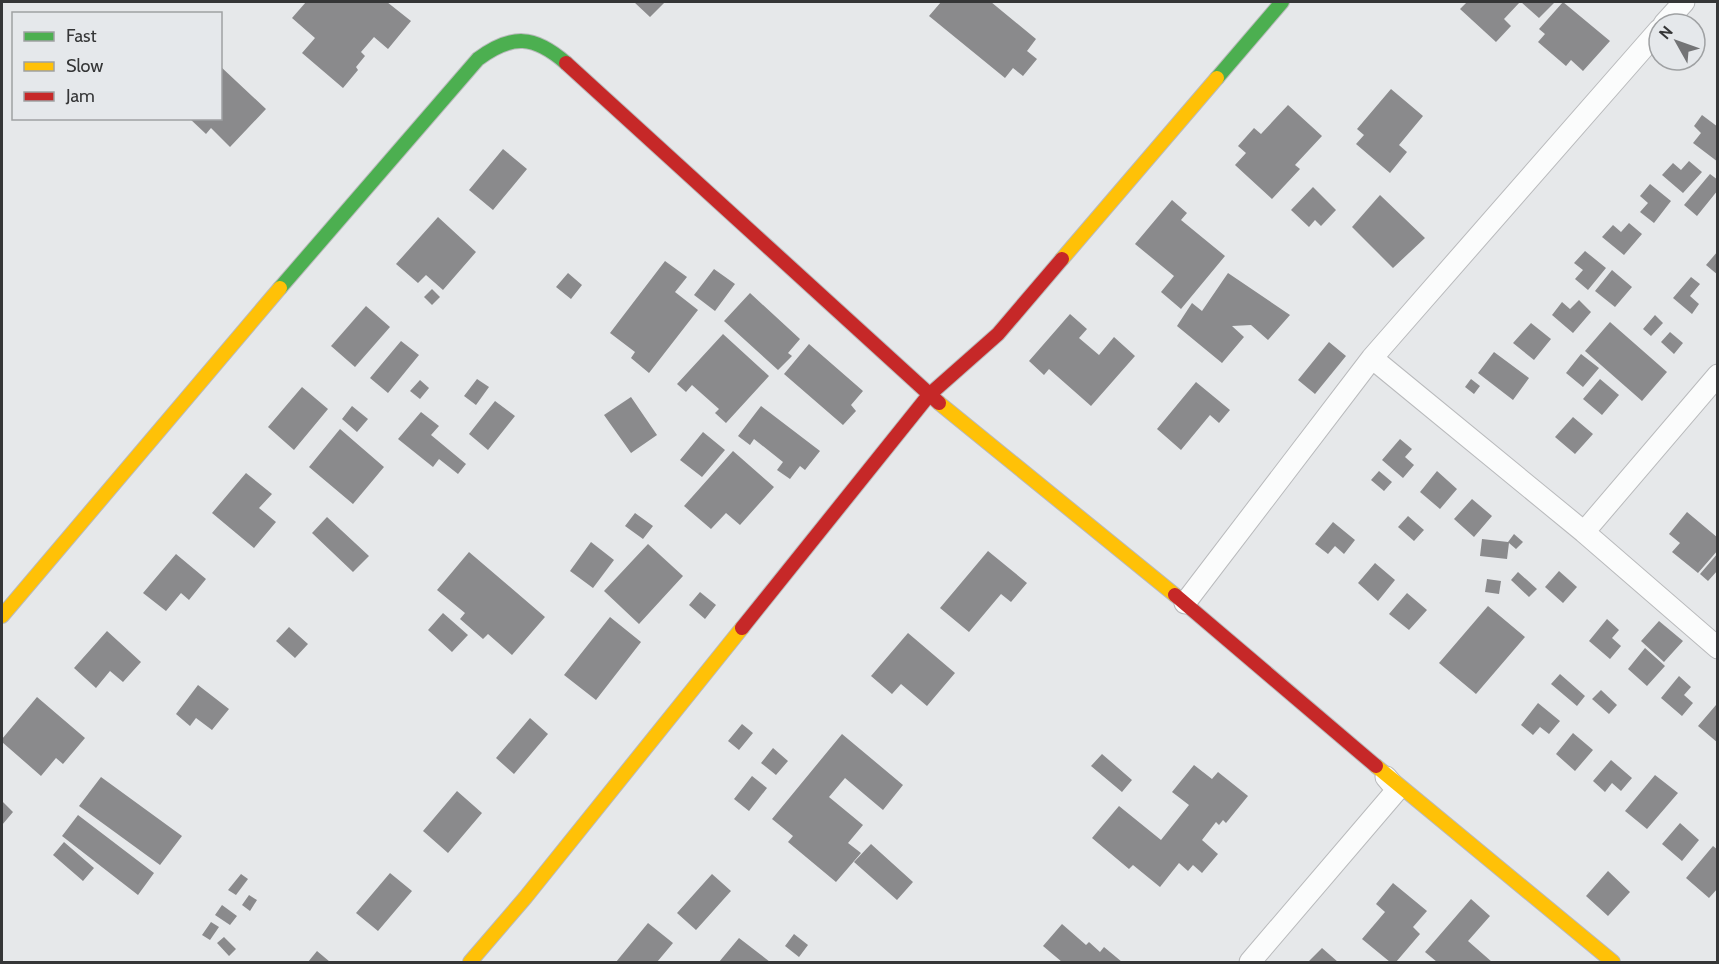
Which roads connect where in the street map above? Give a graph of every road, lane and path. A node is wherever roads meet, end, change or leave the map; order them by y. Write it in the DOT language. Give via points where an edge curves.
graph roads {
  1 [pos="1282,2"];
  2 [pos="1647,44"];
  3 [pos="1372,358"];
  4 [pos="1718,375"];
  5 [pos="929,395"];
  6 [pos="1584,532"];
  7 [pos="1185,603"];
  8 [pos="2,616"];
  9 [pos="1718,648"];
  10 [pos="1382,771"];
  11 [pos="470,963"];
  12 [pos="1250,963"];
  13 [pos="1613,963"];
  1 -- 5 [label="street" via="998,334"];
  2 -- 3 [label="street"];
  3 -- 6 [label="street"];
  3 -- 7 [label="street"];
  4 -- 6 [label="street"];
  5 -- 7 [label="street"];
  5 -- 8 [label="street" via="583,78 543,46 516,39 506,41 480,57 427,115"];
  5 -- 11 [label="street"];
  6 -- 9 [label="street"];
  7 -- 10 [label="street"];
  10 -- 12 [label="street" via="1397,790"];
  10 -- 13 [label="street"];
}
